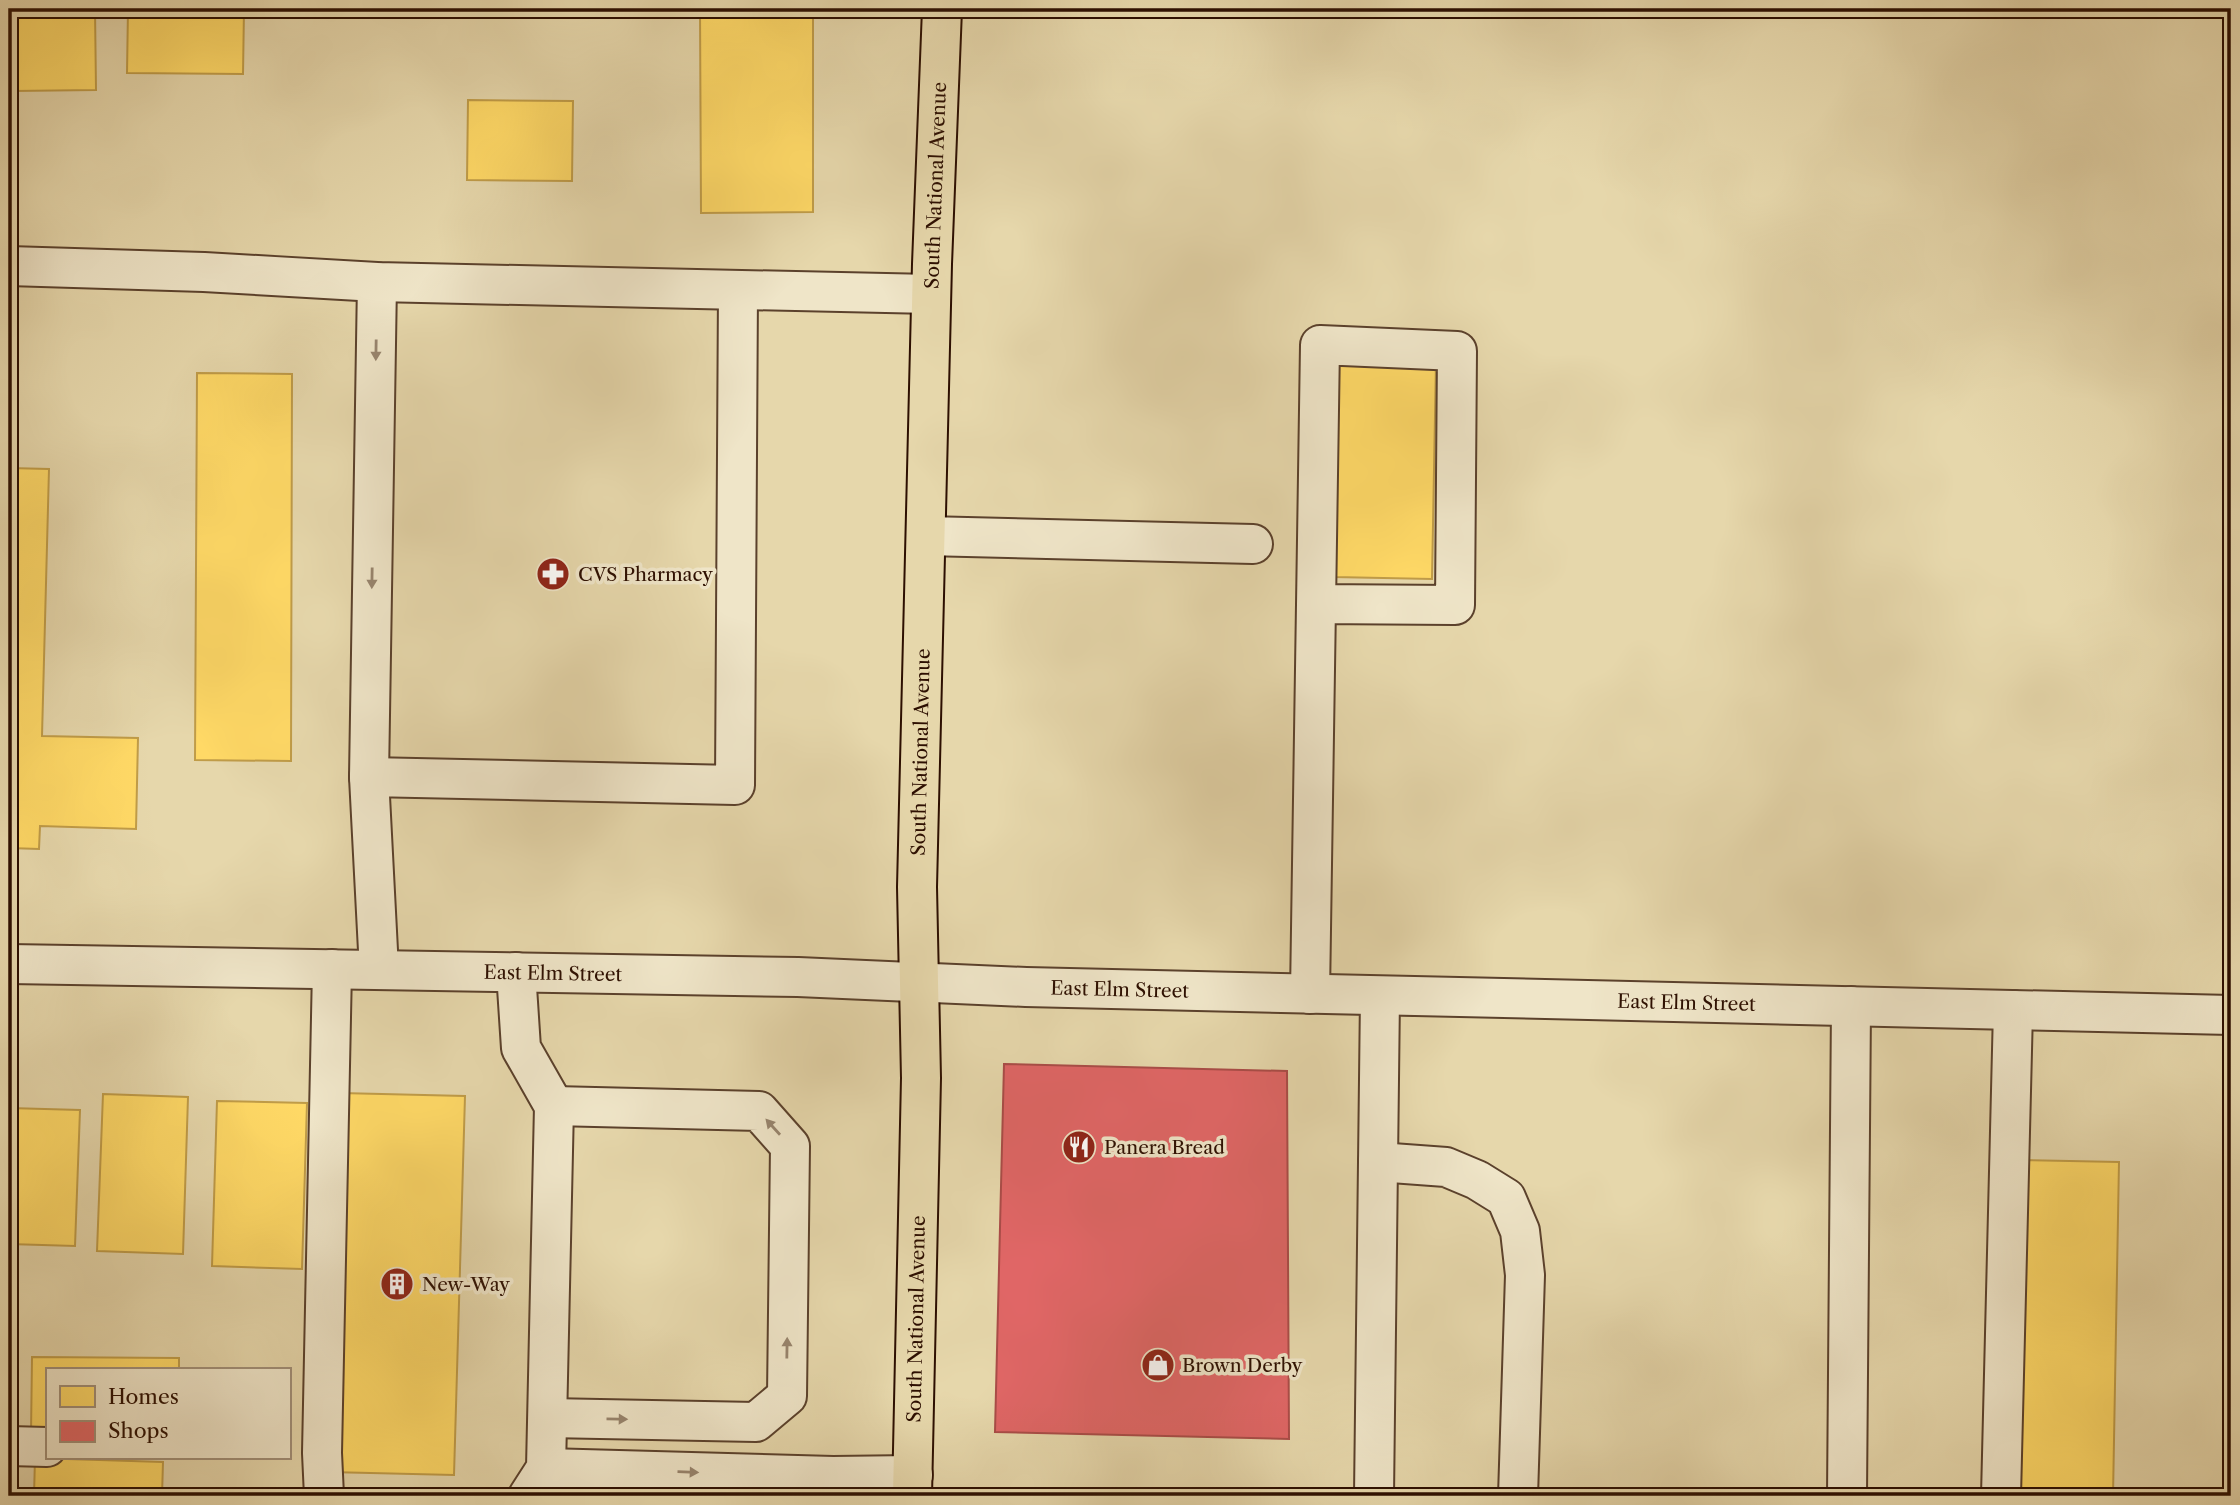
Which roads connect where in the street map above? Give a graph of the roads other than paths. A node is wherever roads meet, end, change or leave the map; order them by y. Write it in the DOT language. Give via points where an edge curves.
graph roads {
  1 [pos="942,9"];
  2 [pos="9,266"];
  3 [pos="377,282"];
  4 [pos="738,290"];
  5 [pos="931,294"];
  6 [pos="926,536"];
  7 [pos="1253,544"];
  8 [pos="1316,604"];
  9 [pos="369,777"];
  10 [pos="9,964"];
  11 [pos="332,970"];
  12 [pos="379,970"];
  13 [pos="516,972"];
  14 [pos="920,982"];
  15 [pos="1310,994"];
  16 [pos="1380,996"];
  17 [pos="1851,1006"];
  18 [pos="2013,1010"];
  19 [pos="2231,1015"];
  20 [pos="554,1106"];
  21 [pos="1378,1162"];
  22 [pos="548,1418"];
  23 [pos="9,1446"];
  24 [pos="46,1447"];
  25 [pos="306,1453"];
  26 [pos="537,1482"];
  27 [pos="912,1486"];
  28 [pos="324,1496"];
  29 [pos="1374,1496"];
  30 [pos="1518,1496"];
  31 [pos="1847,1496"];
  32 [pos="2001,1496"];
  1 -- 5 [label="main road, South National Avenue"];
  2 -- 3 [label="street"];
  3 -- 4 [label="street"];
  3 -- 9 [label="street, one-way"];
  4 -- 5 [label="street"];
  4 -- 9 [label="street" via="735,785"];
  5 -- 6 [label="main road, South National Avenue"];
  6 -- 7 [label="street"];
  6 -- 14 [label="main road, South National Avenue" via="917,887"];
  8 -- 8 [label="street" via="1320,345 1457,351 1455,605"];
  8 -- 15 [label="street"];
  9 -- 12 [label="street"];
  10 -- 11 [label="street, East Elm Street"];
  11 -- 12 [label="street, East Elm Street"];
  11 -- 25 [label="street"];
  12 -- 13 [label="street, East Elm Street"];
  13 -- 14 [label="street, East Elm Street"];
  13 -- 20 [label="street" via="521,1048"];
  14 -- 15 [label="street, East Elm Street"];
  14 -- 27 [label="main road, South National Avenue"];
  15 -- 16 [label="street, East Elm Street"];
  16 -- 17 [label="street, East Elm Street"];
  16 -- 21 [label="street"];
  17 -- 18 [label="street, East Elm Street"];
  17 -- 31 [label="street"];
  18 -- 19 [label="street, East Elm Street"];
  18 -- 32 [label="street"];
  20 -- 22 [label="street"];
  22 -- 20 [label="street, one-way" via="756,1422 787,1396 790,1146 759,1111"];
  21 -- 29 [label="street"];
  21 -- 30 [label="street" via="1446,1167 1477,1180 1506,1198 1516,1220 1525,1275"];
  22 -- 26 [label="street"];
  23 -- 24 [label="street"];
  25 -- 28 [label="street"];
  26 -- 27 [label="street, one-way" via="833,1476"];
}
